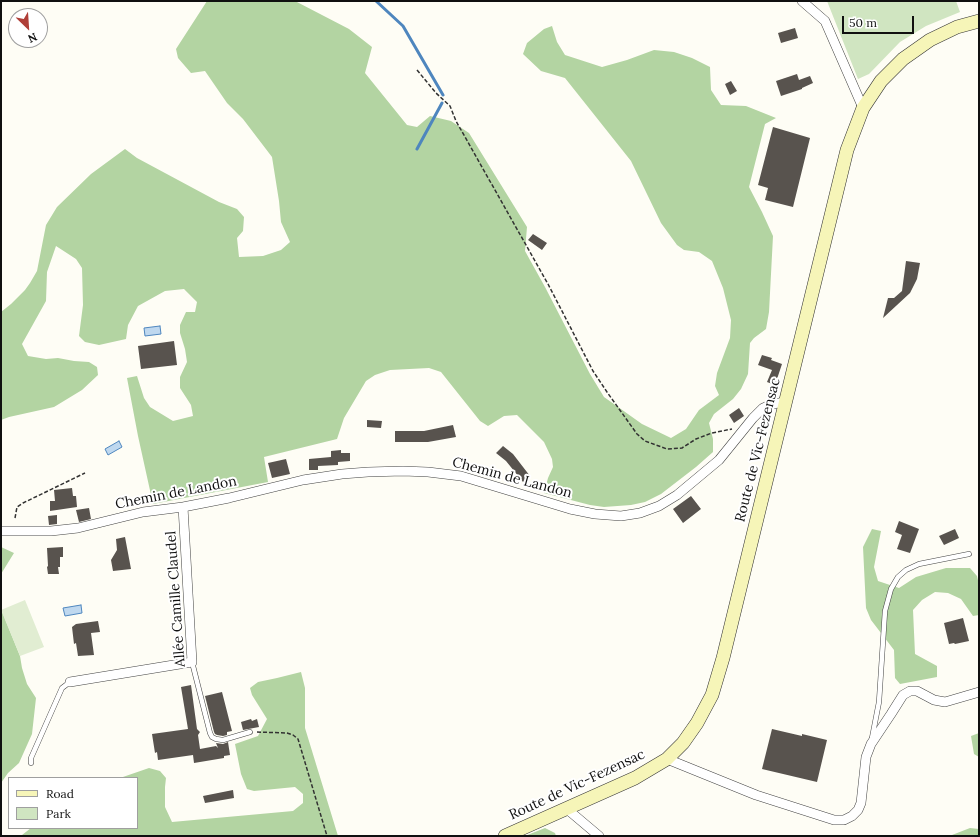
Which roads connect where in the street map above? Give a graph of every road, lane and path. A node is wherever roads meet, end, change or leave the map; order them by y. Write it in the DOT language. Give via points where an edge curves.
graph roads {
  1 [pos="802,1"];
  2 [pos="979,21"];
  3 [pos="417,70"];
  4 [pos="863,108"];
  5 [pos="786,402"];
  6 [pos="737,426"];
  7 [pos="85,473"];
  8 [pos="183,507"];
  9 [pos="15,518"];
  10 [pos="1,531"];
  11 [pos="969,554"];
  12 [pos="192,662"];
  13 [pos="70,682"];
  14 [pos="979,692"];
  15 [pos="250,732"];
  16 [pos="871,744"];
  17 [pos="667,759"];
  18 [pos="31,763"];
  19 [pos="567,809"];
  20 [pos="327,836"];
  21 [pos="505,836"];
  22 [pos="599,836"];
  1 -- 4 [label="street" via="825,21"];
  2 -- 4 [label="main road, Route de Vic-Fezensac" via="957,27 930,40 903,59 881,81"];
  3 -- 6 [label="path" via="450,106 593,371 637,434 645,441 667,449 682,448 712,432"];
  4 -- 5 [label="main road, Route de Vic-Fezensac" via="848,150"];
  5 -- 8 [label="street, Chemin de Landon" via="764,408 719,460 677,495 659,506 640,513 621,516 594,514 461,476 403,471 342,474 303,480"];
  5 -- 17 [label="main road, Route de Vic-Fezensac" via="712,695 683,742"];
  7 -- 9 [label="path" via="23,502 17,507"];
  8 -- 10 [label="street, Chemin de Landon" via="143,512 78,528"];
  8 -- 12 [label="street, Allée Camille Claudel"];
  11 -- 16 [label="lane" via="919,564 898,577 891,589 885,611 880,702"];
  12 -- 13 [label="street"];
  12 -- 15 [label="lane, Allée Camille Claudel" via="212,737 223,740"];
  13 -- 18 [label="lane" via="62,688"];
  14 -- 16 [label="street" via="945,702 934,700 917,691 910,691 903,695"];
  15 -- 20 [label="path" via="287,733 298,739"];
  16 -- 17 [label="street" via="866,757 861,803 852,816 844,820 834,820 756,795"];
  17 -- 19 [label="main road, Route de Vic-Fezensac" via="635,778"];
  19 -- 21 [label="main road, Route de Vic-Fezensac"];
  19 -- 22 [label="street"];
}
